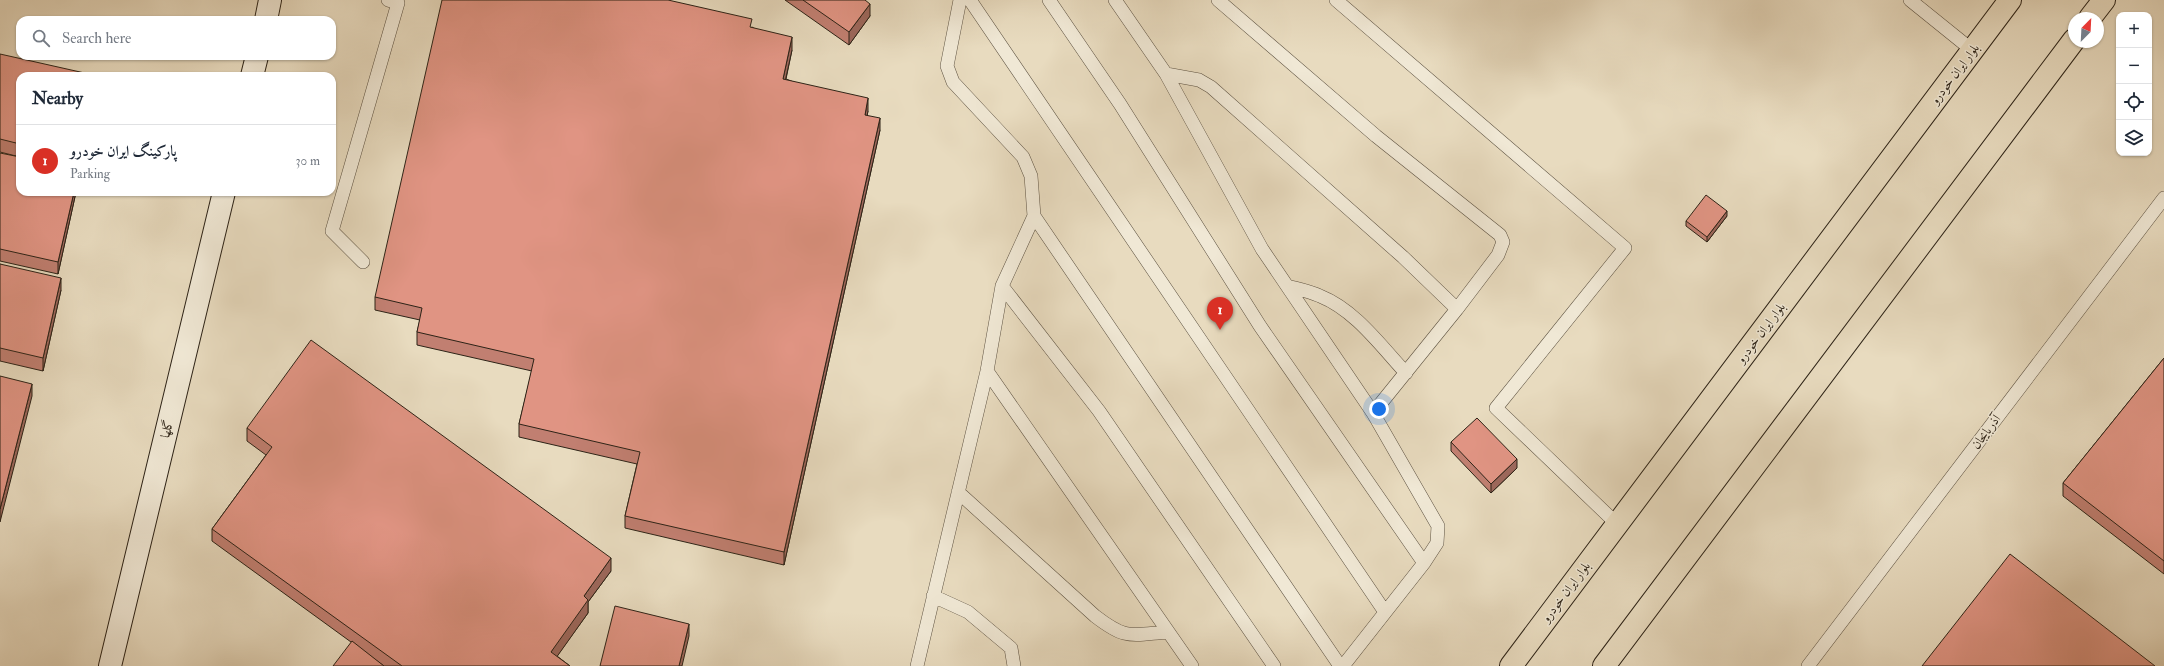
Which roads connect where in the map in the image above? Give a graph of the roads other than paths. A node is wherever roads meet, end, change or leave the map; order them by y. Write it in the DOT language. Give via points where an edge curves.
graph roads {
  1 [pos="270,0"];
  2 [pos="388,0"];
  3 [pos="960,0"];
  4 [pos="970,0"];
  5 [pos="1049,0"];
  6 [pos="1116,0"];
  7 [pos="1218,0"];
  8 [pos="1336,0"];
  9 [pos="1910,0"];
  10 [pos="2010,0"];
  11 [pos="2104,0"];
  12 [pos="2095,12"];
  13 [pos="267,16"];
  14 [pos="2068,48"];
  15 [pos="1972,50"];
  16 [pos="256,60"];
  17 [pos="253,72"];
  18 [pos="1166,74"];
  19 [pos="223,196"];
  20 [pos="2164,198"];
  21 [pos="1034,216"];
  22 [pos="363,262"];
  23 [pos="1002,286"];
  24 [pos="1287,286"];
  25 [pos="1457,309"];
  26 [pos="987,371"];
  27 [pos="1406,372"];
  28 [pos="1373,413"];
  29 [pos="958,492"];
  30 [pos="1617,524"];
  31 [pos="1424,563"];
  32 [pos="933,596"];
  33 [pos="1385,612"];
  34 [pos="1168,632"];
  35 [pos="110,666"];
  36 [pos="917,666"];
  37 [pos="1014,666"];
  38 [pos="1192,666"];
  39 [pos="1274,666"];
  40 [pos="1342,666"];
  41 [pos="1511,666"];
  42 [pos="1604,666"];
  43 [pos="1808,666"];
  1 -- 13 [label="street"];
  2 -- 22 [label="lane" via="398,4 332,231"];
  3 -- 21 [label="lane" via="947,66 953,82 1023,157 1031,176"];
  4 -- 33 [label="lane"];
  5 -- 31 [label="lane" via="1120,104 1260,326"];
  6 -- 18 [label="lane"];
  7 -- 25 [label="lane" via="1376,136 1500,234 1503,242 1498,255"];
  8 -- 30 [label="lane" via="1625,248 1496,408"];
  9 -- 15 [label="lane"];
  10 -- 15 [label="main road, بلوار ایران خودرو"];
  11 -- 12 [label="main road"];
  14 -- 42 [label="main road"];
  15 -- 30 [label="main road, بلوار ایران خودرو"];
  16 -- 17 [label="street"];
  18 -- 24 [label="lane" via="1262,249"];
  18 -- 25 [label="lane" via="1199,80 1211,87 1403,257"];
  19 -- 35 [label="street, گلها"];
  20 -- 43 [label="lane, آذربایجان"];
  21 -- 23 [label="lane"];
  21 -- 40 [label="lane"];
  23 -- 26 [label="lane"];
  23 -- 39 [label="lane" via="1099,411"];
  24 -- 27 [label="lane" via="1320,296 1342,308"];
  24 -- 28 [label="lane"];
  25 -- 27 [label="lane"];
  26 -- 29 [label="lane"];
  26 -- 34 [label="lane"];
  27 -- 28 [label="lane"];
  28 -- 31 [label="lane" via="1438,526 1437,543"];
  29 -- 32 [label="lane"];
  29 -- 34 [label="lane" via="1112,629 1126,635"];
  30 -- 41 [label="main road, بلوار ایران خودرو"];
  31 -- 33 [label="lane"];
  32 -- 36 [label="lane"];
  32 -- 37 [label="lane" via="968,612 1011,648"];
  33 -- 40 [label="lane"];
  34 -- 38 [label="lane"];
}
